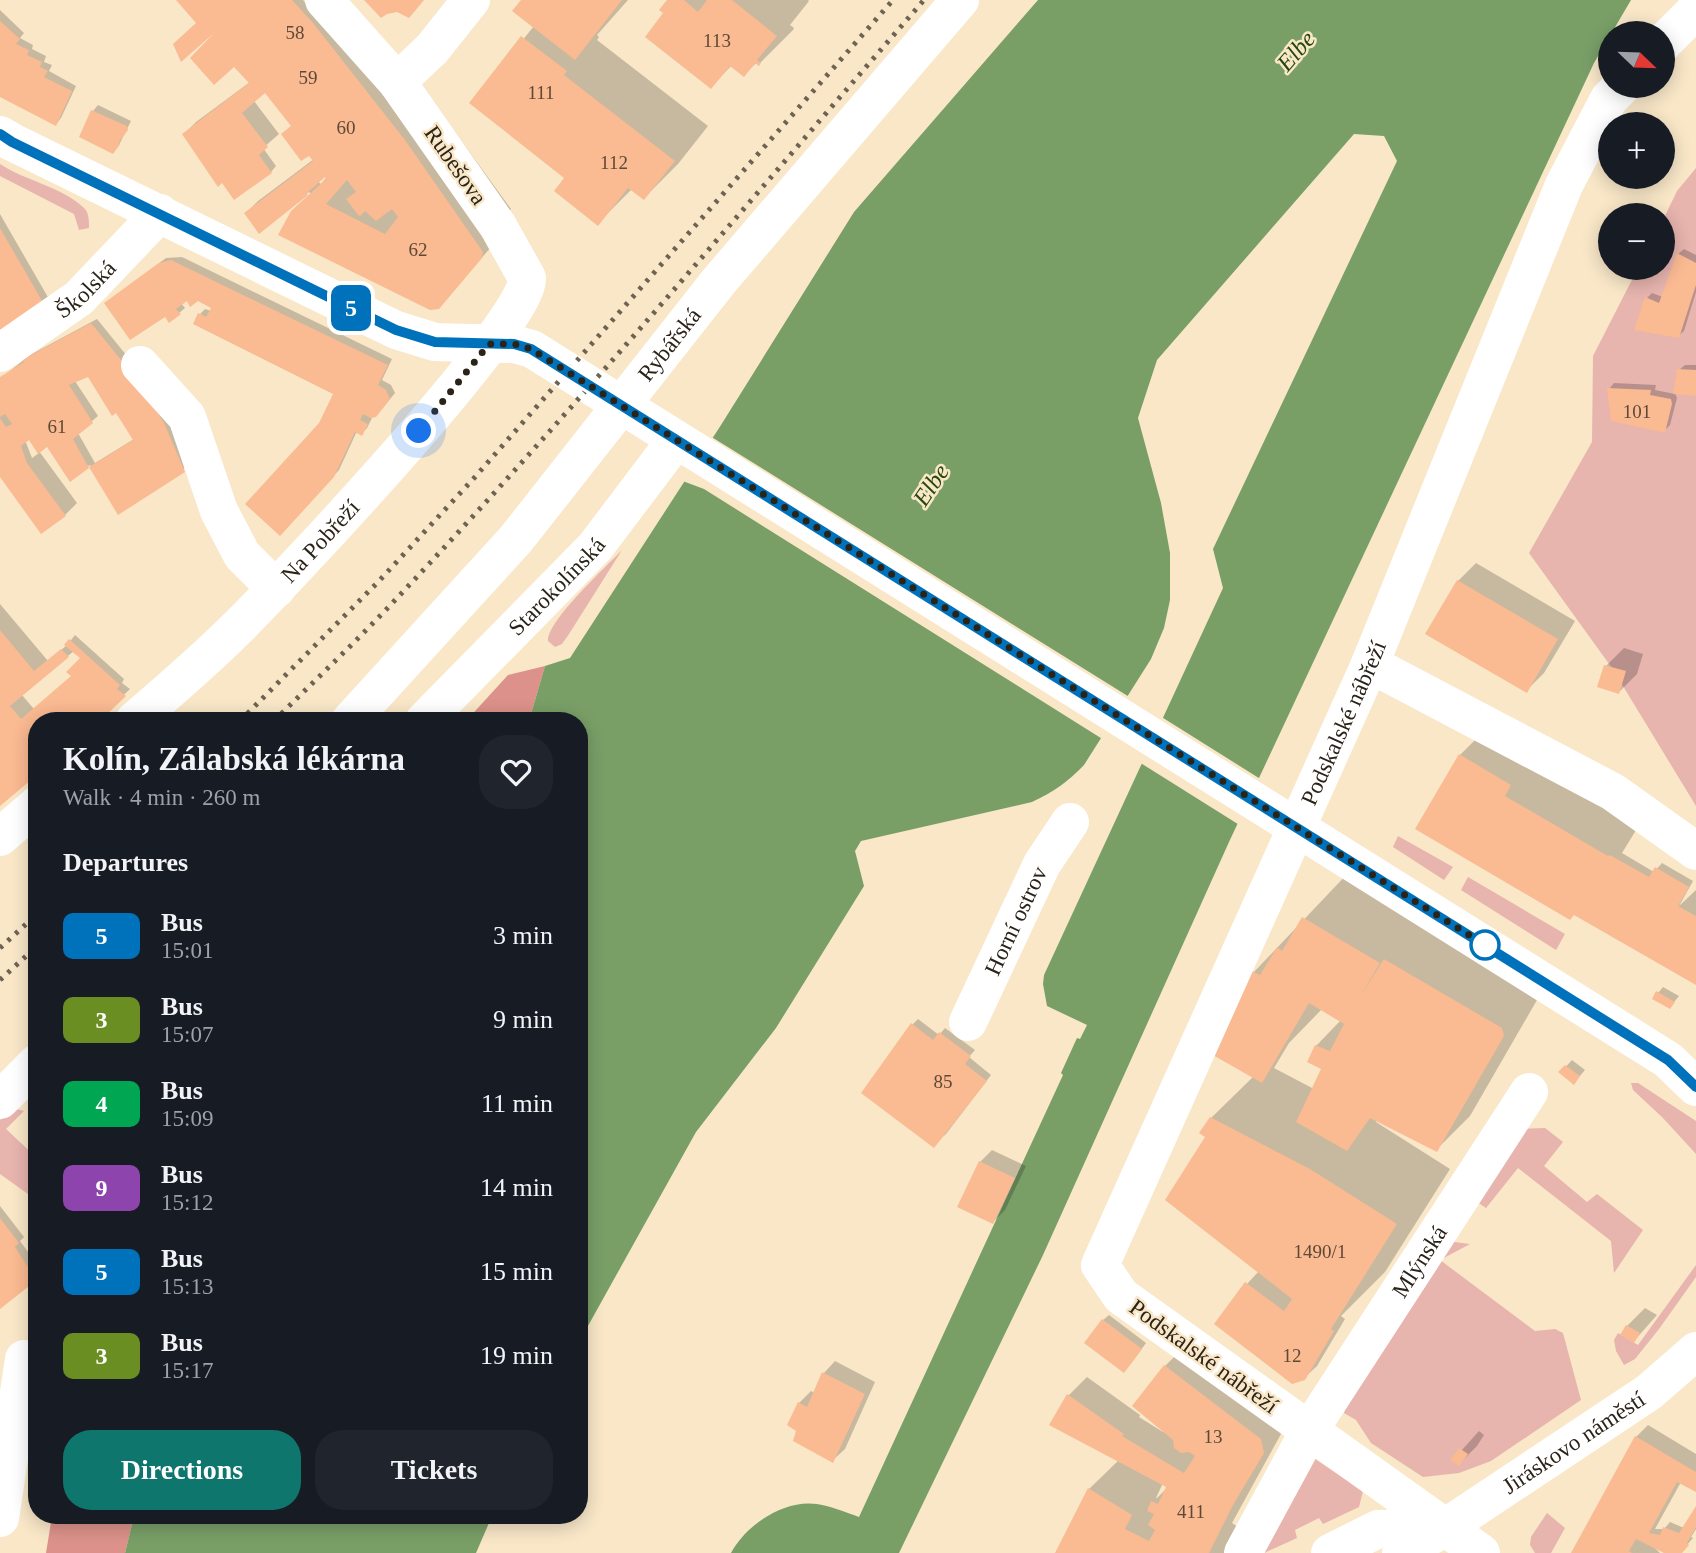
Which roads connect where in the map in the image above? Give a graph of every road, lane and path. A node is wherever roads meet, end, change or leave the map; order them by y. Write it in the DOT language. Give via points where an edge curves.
graph roads {
  1 [pos="324,0"];
  2 [pos="471,0"];
  3 [pos="960,0"];
  4 [pos="1696,10"];
  5 [pos="1675,31"];
  6 [pos="397,82"];
  7 [pos="1610,98"];
  8 [pos="0,135"];
  9 [pos="160,213"];
  10 [pos="489,344"];
  11 [pos="0,353"];
  12 [pos="140,365"];
  13 [pos="666,454"];
  14 [pos="276,589"];
  15 [pos="1370,664"];
  16 [pos="144,712"];
  17 [pos="358,712"];
  18 [pos="433,712"];
  19 [pos="28,813"];
  20 [pos="1070,822"];
  21 [pos="0,837"];
  22 [pos="1696,851"];
  23 [pos="968,1022"];
  24 [pos="1686,1069"];
  25 [pos="1696,1087"];
  26 [pos="1529,1092"];
  27 [pos="1696,1351"];
  28 [pos="20,1359"];
  29 [pos="1696,1366"];
  30 [pos="1649,1392"];
  31 [pos="1309,1431"];
  32 [pos="0,1518"];
  33 [pos="1446,1527"];
  34 [pos="1243,1553"];
  35 [pos="1330,1553"];
  36 [pos="1401,1553"];
  37 [pos="1480,1553"];
  1 -- 6 [label="street, Rubešova"];
  2 -- 6 [label="street" via="432,49"];
  3 -- 17 [label="street, Rybářská" via="719,281 516,539"];
  4 -- 5 [label="street"];
  6 -- 10 [label="street, Rubešova" via="498,226 527,278 522,299"];
  7 -- 15 [label="street, Podskalské nábřeží" via="1564,185"];
  8 -- 9 [label="street"];
  9 -- 10 [label="street" via="396,330 435,342"];
  9 -- 11 [label="street, Školská" via="79,299"];
  10 -- 13 [label="street" via="531,349"];
  10 -- 14 [label="street, Na Pobřeží" via="434,415"];
  12 -- 14 [label="street" via="187,416 219,511 242,555"];
  13 -- 18 [label="street, Starokolínská" via="594,547"];
  13 -- 24 [label="street" via="1348,860"];
  14 -- 16 [label="street, Na Pobřeží"];
  15 -- 22 [label="street" via="1613,792"];
  15 -- 31 [label="street, Podskalské nábřeží" via="1100,1265 1121,1296"];
  19 -- 21 [label="street"];
  20 -- 23 [label="street, Horní ostrov" via="1042,864"];
  24 -- 25 [label="street"];
  26 -- 31 [label="street, Mlýnská"];
  27 -- 30 [label="street, Jiráskovo náměstí"];
  28 -- 32 [label="street"];
  29 -- 30 [label="street"];
  30 -- 33 [label="street, Jiráskovo náměstí"];
  31 -- 33 [label="street"];
  31 -- 34 [label="street"];
  33 -- 35 [label="street" via="1378,1530"];
  33 -- 36 [label="street, Jiráskovo náměstí"];
  33 -- 37 [label="street"];
}
